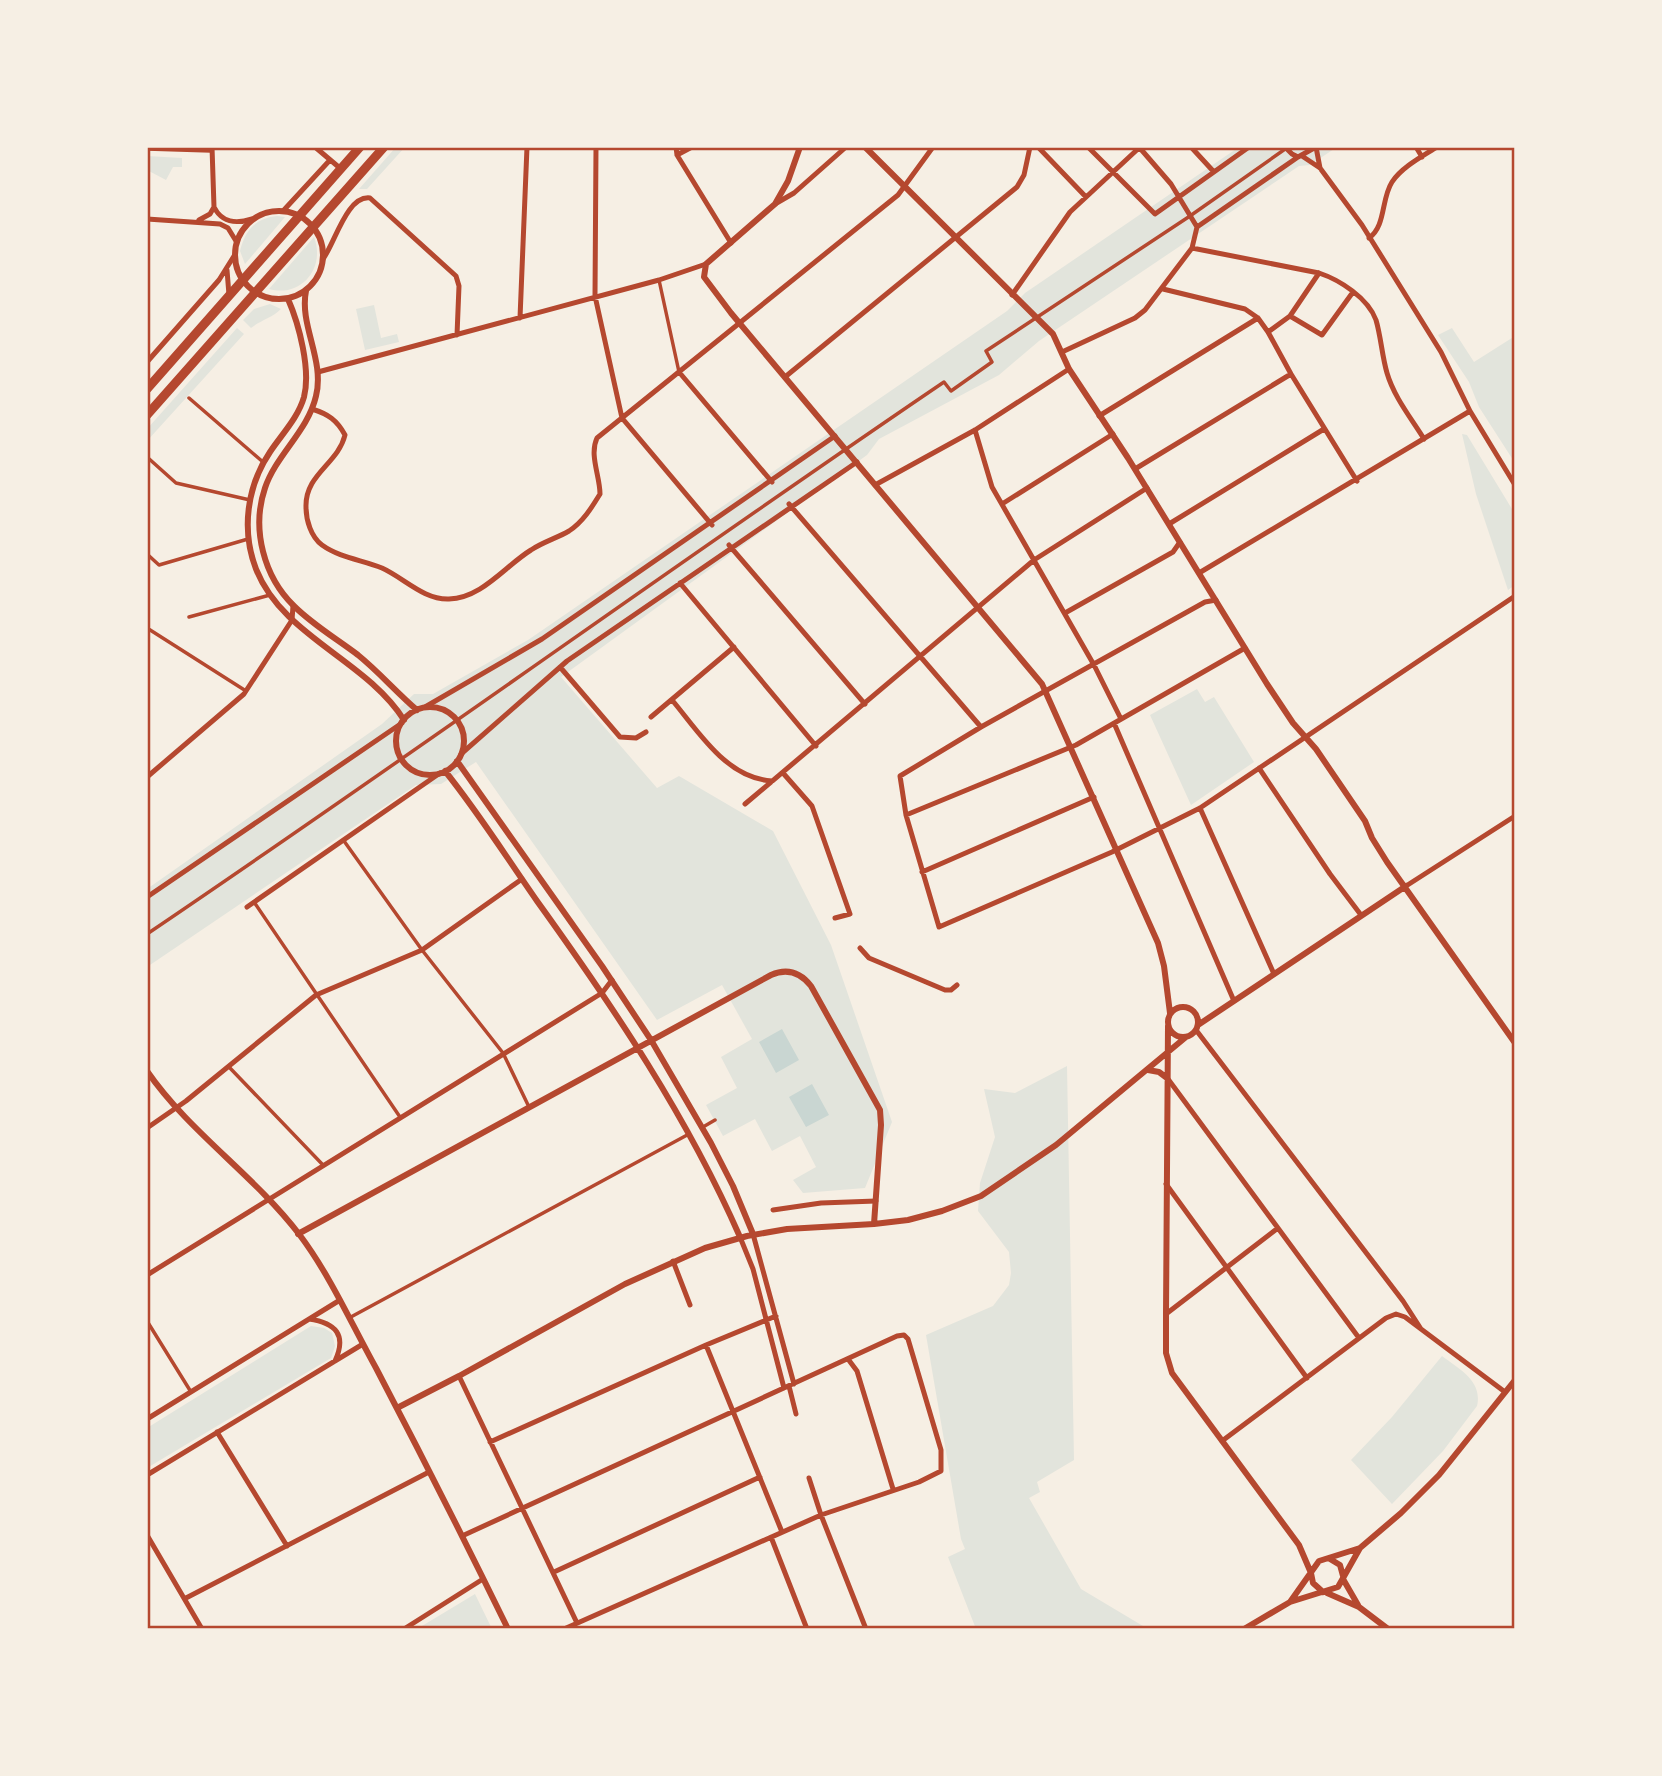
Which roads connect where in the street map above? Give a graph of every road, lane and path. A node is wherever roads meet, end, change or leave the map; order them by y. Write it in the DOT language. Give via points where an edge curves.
graph roads {
  1 [pos="315,147"];
  2 [pos="360,147"];
  3 [pos="384,147"];
  4 [pos="527,147"];
  5 [pos="596,147"];
  6 [pos="676,147"];
  7 [pos="692,147"];
  8 [pos="800,147"];
  9 [pos="846,147"];
  10 [pos="864,147"];
  11 [pos="933,147"];
  12 [pos="1030,147"];
  13 [pos="1038,147"];
  14 [pos="1088,147"];
  15 [pos="1140,147"];
  16 [pos="1191,147"];
  17 [pos="1249,147"];
  18 [pos="1286,147"];
  19 [pos="1316,147"];
  20 [pos="1416,147"];
  21 [pos="1437,147"];
  22 [pos="147,149"];
  23 [pos="213,149"];
  24 [pos="677,155"];
  25 [pos="1300,156"];
  26 [pos="1422,157"];
  27 [pos="330,160"];
  28 [pos="1320,168"];
  29 [pos="341,169"];
  30 [pos="1214,172"];
  31 [pos="1114,173"];
  32 [pos="904,188"];
  33 [pos="1086,197"];
  34 [pos="1179,197"];
  35 [pos="775,204"];
  36 [pos="214,207"];
  37 [pos="283,211"];
  38 [pos="298,216"];
  39 [pos="1190,216"];
  40 [pos="147,219"];
  41 [pos="252,219"];
  42 [pos="197,221"];
  43 [pos="313,227"];
  44 [pos="1197,227"];
  45 [pos="1369,238"];
  46 [pos="955,240"];
  47 [pos="236,242"];
  48 [pos="731,243"];
  49 [pos="1192,248"];
  50 [pos="234,256"];
  51 [pos="323,259"];
  52 [pos="706,264"];
  53 [pos="227,270"];
  54 [pos="688,272"];
  55 [pos="1319,273"];
  56 [pos="704,277"];
  57 [pos="242,280"];
  58 [pos="659,280"];
  59 [pos="1163,289"];
  60 [pos="306,290"];
  61 [pos="1353,292"];
  62 [pos="256,293"];
  63 [pos="229,295"];
  64 [pos="1012,295"];
  65 [pos="596,296"];
  66 [pos="288,299"];
  67 [pos="1290,316"];
  68 [pos="1036,317"];
  69 [pos="1258,317"];
  70 [pos="520,318"];
  71 [pos="739,323"];
  72 [pos="1268,332"];
  73 [pos="457,335"];
  74 [pos="1062,352"];
  75 [pos="147,362"];
  76 [pos="1069,369"];
  77 [pos="679,372"];
  78 [pos="318,373"];
  79 [pos="1291,374"];
  80 [pos="785,377"];
  81 [pos="147,389"];
  82 [pos="189,398"];
  83 [pos="312,409"];
  84 [pos="1470,411"];
  85 [pos="147,415"];
  86 [pos="1099,416"];
  87 [pos="622,418"];
  88 [pos="1324,429"];
  89 [pos="975,430"];
  90 [pos="1113,434"];
  91 [pos="835,436"];
  92 [pos="1424,439"];
  93 [pos="846,449"];
  94 [pos="147,457"];
  95 [pos="857,461"];
  96 [pos="263,462"];
  97 [pos="1135,469"];
  98 [pos="1357,481"];
  99 [pos="773,482"];
  100 [pos="876,485"];
  101 [pos="1515,485"];
  102 [pos="1147,488"];
  103 [pos="250,499"];
  104 [pos="1002,503"];
  105 [pos="790,504"];
  106 [pos="711,524"];
  107 [pos="1169,524"];
  108 [pos="248,539"];
  109 [pos="1180,542"];
  110 [pos="730,546"];
  111 [pos="147,554"];
  112 [pos="1034,560"];
  113 [pos="1199,573"];
  114 [pos="679,581"];
  115 [pos="270,595"];
  116 [pos="1515,596"];
  117 [pos="1216,600"];
  118 [pos="293,606"];
  119 [pos="979,608"];
  120 [pos="1065,613"];
  121 [pos="189,617"];
  122 [pos="292,620"];
  123 [pos="147,628"];
  124 [pos="734,647"];
  125 [pos="1245,648"];
  126 [pos="920,657"];
  127 [pos="1094,665"];
  128 [pos="560,667"];
  129 [pos="246,691"];
  130 [pos="1047,692"];
  131 [pos="672,700"];
  132 [pos="865,704"];
  133 [pos="425,707"];
  134 [pos="417,710"];
  135 [pos="651,717"];
  136 [pos="1121,719"];
  137 [pos="403,721"];
  138 [pos="458,721"];
  139 [pos="1114,723"];
  140 [pos="981,727"];
  141 [pos="646,732"];
  142 [pos="1307,737"];
  143 [pos="816,746"];
  144 [pos="1071,746"];
  145 [pos="402,758"];
  146 [pos="459,758"];
  147 [pos="1259,768"];
  148 [pos="442,772"];
  149 [pos="783,773"];
  150 [pos="147,777"];
  151 [pos="773,781"];
  152 [pos="1094,797"];
  153 [pos="745,804"];
  154 [pos="1200,808"];
  155 [pos="906,815"];
  156 [pos="1515,816"];
  157 [pos="1159,828"];
  158 [pos="344,841"];
  159 [pos="1117,849"];
  160 [pos="922,872"];
  161 [pos="522,879"];
  162 [pos="1406,886"];
  163 [pos="147,897"];
  164 [pos="254,902"];
  165 [pos="247,907"];
  166 [pos="1360,915"];
  167 [pos="835,918"];
  168 [pos="147,934"];
  169 [pos="860,948"];
  170 [pos="422,950"];
  171 [pos="1274,974"];
  172 [pos="612,980"];
  173 [pos="957,985"];
  174 [pos="602,993"];
  175 [pos="316,995"];
  176 [pos="1234,1001"];
  177 [pos="1170,1013"];
  178 [pos="1168,1026"];
  179 [pos="1197,1028"];
  180 [pos="1186,1037"];
  181 [pos="652,1040"];
  182 [pos="1515,1043"];
  183 [pos="638,1047"];
  184 [pos="503,1053"];
  185 [pos="1167,1055"];
  186 [pos="229,1067"];
  187 [pos="1148,1070"];
  188 [pos="147,1071"];
  189 [pos="1167,1078"];
  190 [pos="529,1107"];
  191 [pos="177,1108"];
  192 [pos="400,1116"];
  193 [pos="715,1120"];
  194 [pos="703,1127"];
  195 [pos="147,1128"];
  196 [pos="690,1134"];
  197 [pos="323,1165"];
  198 [pos="1166,1184"];
  199 [pos="269,1199"];
  200 [pos="876,1201"];
  201 [pos="773,1210"];
  202 [pos="874,1224"];
  203 [pos="1278,1228"];
  204 [pos="298,1234"];
  205 [pos="753,1234"];
  206 [pos="740,1237"];
  207 [pos="673,1261"];
  208 [pos="1227,1267"];
  209 [pos="147,1275"];
  210 [pos="340,1300"];
  211 [pos="690,1305"];
  212 [pos="1166,1314"];
  213 [pos="776,1316"];
  214 [pos="349,1318"];
  215 [pos="309,1319"];
  216 [pos="766,1319"];
  217 [pos="147,1321"];
  218 [pos="1421,1329"];
  219 [pos="1359,1338"];
  220 [pos="363,1344"];
  221 [pos="706,1345"];
  222 [pos="848,1359"];
  223 [pos="335,1361"];
  224 [pos="459,1377"];
  225 [pos="1307,1378"];
  226 [pos="1515,1380"];
  227 [pos="789,1386"];
  228 [pos="191,1392"];
  229 [pos="1505,1392"];
  230 [pos="397,1408"];
  231 [pos="733,1411"];
  232 [pos="796,1414"];
  233 [pos="147,1419"];
  234 [pos="217,1432"];
  235 [pos="1222,1441"];
  236 [pos="490,1442"];
  237 [pos="429,1472"];
  238 [pos="147,1475"];
  239 [pos="760,1477"];
  240 [pos="809,1478"];
  241 [pos="894,1489"];
  242 [pos="523,1507"];
  243 [pos="821,1515"];
  244 [pos="782,1532"];
  245 [pos="147,1535"];
  246 [pos="462,1536"];
  247 [pos="771,1537"];
  248 [pos="287,1546"];
  249 [pos="1360,1548"];
  250 [pos="1330,1559"];
  251 [pos="554,1573"];
  252 [pos="1311,1573"];
  253 [pos="1343,1577"];
  254 [pos="483,1579"];
  255 [pos="1325,1592"];
  256 [pos="186,1598"];
  257 [pos="1290,1602"];
  258 [pos="1359,1607"];
  259 [pos="577,1623"];
  260 [pos="202,1629"];
  261 [pos="404,1629"];
  262 [pos="508,1629"];
  263 [pos="564,1629"];
  264 [pos="807,1629"];
  265 [pos="866,1629"];
  266 [pos="1244,1629"];
  267 [pos="1388,1629"];
  1 -- 27 [label="street"];
  2 -- 29 [label="highway"];
  3 -- 43 [label="highway"];
  4 -- 70 [label="street"];
  5 -- 65 [label="street"];
  6 -- 24 [label="street"];
  7 -- 24 [label="street"];
  8 -- 35 [label="street"];
  9 -- 35 [label="street"];
  10 -- 32 [label="street"];
  11 -- 32 [label="street"];
  12 -- 46 [label="street" via="1017,187"];
  13 -- 33 [label="street"];
  14 -- 31 [label="street"];
  15 -- 31 [label="street"];
  15 -- 34 [label="street"];
  16 -- 30 [label="street"];
  17 -- 30 [label="street"];
  18 -- 25 [label="street"];
  18 -- 39 [label="street"];
  19 -- 25 [label="street"];
  19 -- 28 [label="street"];
  20 -- 26 [label="street"];
  21 -- 26 [label="street"];
  22 -- 23 [label="street"];
  23 -- 36 [label="street"];
  24 -- 48 [label="street"];
  25 -- 28 [label="street"];
  25 -- 44 [label="street"];
  26 -- 45 [label="street" via="1390,184 1377,232"];
  27 -- 29 [label="street"];
  27 -- 37 [label="street"];
  28 -- 45 [label="street"];
  29 -- 38 [label="highway"];
  30 -- 34 [label="street"];
  31 -- 33 [label="street"];
  31 -- 34 [label="street" via="1155,214"];
  32 -- 46 [label="street"];
  32 -- 71 [label="street"];
  33 -- 64 [label="street" via="1070,212"];
  34 -- 39 [label="street"];
  35 -- 48 [label="street"];
  36 -- 41 [label="street" via="230,222"];
  36 -- 42 [label="street"];
  37 -- 38 [label="street"];
  37 -- 41 [label="street"];
  38 -- 43 [label="street"];
  38 -- 57 [label="highway"];
  39 -- 44 [label="street"];
  39 -- 68 [label="street"];
  40 -- 42 [label="street"];
  41 -- 47 [label="street"];
  42 -- 47 [label="street" via="225,225"];
  43 -- 51 [label="street" via="321,238"];
  43 -- 62 [label="highway"];
  44 -- 49 [label="street"];
  45 -- 84 [label="street" via="1441,352"];
  46 -- 64 [label="street"];
  46 -- 80 [label="street"];
  47 -- 50 [label="street"];
  48 -- 52 [label="street"];
  49 -- 55 [label="street"];
  49 -- 59 [label="street"];
  50 -- 53 [label="street"];
  50 -- 57 [label="street"];
  51 -- 60 [label="street" via="318,276"];
  51 -- 73 [label="street" via="355,203 370,198 456,276"];
  52 -- 54 [label="street"];
  52 -- 56 [label="street"];
  53 -- 63 [label="street"];
  53 -- 75 [label="street"];
  54 -- 56 [label="street"];
  54 -- 58 [label="street"];
  55 -- 61 [label="street"];
  55 -- 67 [label="street"];
  56 -- 71 [label="street"];
  57 -- 62 [label="street"];
  57 -- 63 [label="highway"];
  58 -- 65 [label="street"];
  58 -- 77 [label="street"];
  59 -- 69 [label="street" via="1245,309"];
  59 -- 74 [label="street" via="1135,318"];
  60 -- 66 [label="street"];
  60 -- 78 [label="street"];
  61 -- 67 [label="street" via="1322,335"];
  61 -- 92 [label="street" via="1375,318 1387,374"];
  62 -- 66 [label="street"];
  62 -- 85 [label="highway"];
  63 -- 81 [label="highway"];
  64 -- 68 [label="street"];
  65 -- 70 [label="street"];
  65 -- 87 [label="street"];
  66 -- 96 [label="street" via="305,362 306,387 298,410"];
  67 -- 72 [label="street"];
  68 -- 74 [label="street" via="1053,334"];
  68 -- 93 [label="street" via="986,351 992,362 951,391 944,382"];
  69 -- 72 [label="street"];
  69 -- 86 [label="street"];
  70 -- 73 [label="street"];
  71 -- 77 [label="street"];
  71 -- 80 [label="street"];
  72 -- 79 [label="street"];
  73 -- 78 [label="street"];
  74 -- 76 [label="street"];
  76 -- 86 [label="street"];
  76 -- 89 [label="street"];
  77 -- 87 [label="street"];
  77 -- 99 [label="street"];
  78 -- 83 [label="street"];
  79 -- 88 [label="street"];
  79 -- 97 [label="street"];
  80 -- 91 [label="street"];
  82 -- 96 [label="street"];
  83 -- 87 [label="street" via="332,417 345,435 342,447 315,475 308,490 306,517 312,533 332,551 380,567 433,597 449,599 483,587 512,562 580,521 600,494 594,444"];
  83 -- 118 [label="street" via="272,470 259,516 265,561"];
  84 -- 92 [label="street"];
  84 -- 101 [label="street"];
  86 -- 90 [label="street"];
  87 -- 106 [label="street"];
  88 -- 98 [label="street"];
  88 -- 107 [label="street"];
  89 -- 100 [label="street"];
  89 -- 104 [label="street"];
  90 -- 97 [label="street"];
  90 -- 104 [label="street"];
  91 -- 93 [label="street"];
  91 -- 99 [label="street"];
  92 -- 98 [label="street"];
  93 -- 95 [label="street"];
  93 -- 138 [label="street"];
  94 -- 103 [label="street" via="176,483"];
  95 -- 100 [label="street"];
  95 -- 105 [label="street"];
  96 -- 103 [label="street"];
  97 -- 102 [label="street"];
  98 -- 113 [label="street"];
  99 -- 106 [label="street"];
  100 -- 119 [label="street"];
  102 -- 107 [label="street"];
  102 -- 112 [label="street"];
  103 -- 108 [label="street"];
  104 -- 112 [label="street"];
  105 -- 110 [label="street"];
  105 -- 126 [label="street"];
  106 -- 133 [label="street" via="542,639"];
  107 -- 109 [label="street"];
  108 -- 111 [label="street" via="159,565"];
  108 -- 115 [label="street" via="255,568"];
  109 -- 113 [label="street"];
  109 -- 120 [label="street" via="1173,552"];
  110 -- 114 [label="street"];
  110 -- 132 [label="street"];
  112 -- 119 [label="street"];
  112 -- 120 [label="street"];
  113 -- 117 [label="street"];
  114 -- 124 [label="street"];
  114 -- 128 [label="street"];
  115 -- 121 [label="street"];
  115 -- 122 [label="street"];
  116 -- 142 [label="street"];
  117 -- 125 [label="street"];
  117 -- 127 [label="street"];
  118 -- 122 [label="street"];
  118 -- 134 [label="street" via="375,670"];
  119 -- 126 [label="street"];
  119 -- 130 [label="street"];
  120 -- 127 [label="street"];
  122 -- 129 [label="street"];
  122 -- 137 [label="street" via="372,684"];
  123 -- 129 [label="street"];
  124 -- 131 [label="street"];
  124 -- 143 [label="street"];
  125 -- 136 [label="street"];
  125 -- 142 [label="street"];
  126 -- 132 [label="street"];
  126 -- 140 [label="street"];
  127 -- 130 [label="street"];
  127 -- 136 [label="street"];
  128 -- 141 [label="street" via="620,737 636,738"];
  128 -- 146 [label="street"];
  129 -- 150 [label="street"];
  130 -- 140 [label="street"];
  130 -- 144 [label="street"];
  131 -- 135 [label="street"];
  131 -- 151 [label="street" via="724,761 756,778"];
  132 -- 143 [label="street"];
  133 -- 134 [label="street"];
  133 -- 138 [label="street" via="442,709"];
  134 -- 137 [label="street"];
  136 -- 139 [label="street"];
  137 -- 145 [label="street" via="397,741"];
  137 -- 163 [label="street"];
  138 -- 145 [label="street"];
  138 -- 146 [label="street" via="464,743"];
  139 -- 144 [label="street"];
  139 -- 157 [label="street"];
  140 -- 155 [label="street" via="900,775"];
  142 -- 147 [label="street"];
  142 -- 162 [label="street"];
  143 -- 149 [label="street"];
  144 -- 152 [label="street"];
  144 -- 155 [label="street"];
  145 -- 148 [label="street" via="422,774"];
  145 -- 168 [label="street"];
  146 -- 148 [label="street"];
  146 -- 172 [label="street"];
  147 -- 154 [label="street"];
  147 -- 166 [label="street"];
  148 -- 158 [label="street"];
  148 -- 161 [label="street"];
  149 -- 151 [label="street"];
  149 -- 167 [label="street" via="816,817 850,914"];
  151 -- 153 [label="street"];
  152 -- 159 [label="street"];
  152 -- 160 [label="street"];
  154 -- 157 [label="street"];
  154 -- 171 [label="street"];
  155 -- 160 [label="street"];
  156 -- 162 [label="street"];
  157 -- 159 [label="street"];
  157 -- 176 [label="street"];
  158 -- 164 [label="street"];
  158 -- 170 [label="street"];
  159 -- 160 [label="street" via="939,927"];
  159 -- 177 [label="street" via="1162,954"];
  161 -- 170 [label="street"];
  161 -- 174 [label="street"];
  162 -- 166 [label="street"];
  162 -- 182 [label="street"];
  164 -- 165 [label="street"];
  164 -- 175 [label="street"];
  166 -- 171 [label="street"];
  169 -- 173 [label="street" via="869,958 945,990"];
  170 -- 175 [label="street"];
  170 -- 184 [label="street"];
  171 -- 176 [label="street"];
  172 -- 174 [label="street"];
  172 -- 181 [label="street"];
  174 -- 183 [label="street"];
  174 -- 184 [label="street"];
  175 -- 186 [label="street"];
  175 -- 192 [label="street"];
  176 -- 179 [label="street"];
  177 -- 178 [label="street"];
  177 -- 179 [label="street" via="1190,1008 1197,1016"];
  178 -- 180 [label="street" via="1176,1035"];
  178 -- 185 [label="street"];
  179 -- 180 [label="street"];
  179 -- 218 [label="street"];
  180 -- 185 [label="street"];
  181 -- 183 [label="street"];
  181 -- 194 [label="street"];
  181 -- 200 [label="street" via="775,973 788,971 805,978 880,1110"];
  183 -- 190 [label="street"];
  183 -- 196 [label="street"];
  184 -- 190 [label="street"];
  184 -- 192 [label="street"];
  185 -- 187 [label="street"];
  185 -- 189 [label="street"];
  186 -- 191 [label="street"];
  186 -- 197 [label="street"];
  187 -- 189 [label="street"];
  187 -- 202 [label="street" via="1056,1146 991,1190 932,1214"];
  188 -- 191 [label="street"];
  189 -- 198 [label="street"];
  189 -- 203 [label="street"];
  190 -- 204 [label="street"];
  191 -- 195 [label="street"];
  191 -- 199 [label="street"];
  192 -- 197 [label="street"];
  193 -- 194 [label="street"];
  194 -- 205 [label="street"];
  196 -- 206 [label="street"];
  196 -- 214 [label="street"];
  197 -- 199 [label="street"];
  198 -- 208 [label="street"];
  198 -- 212 [label="street"];
  199 -- 204 [label="street"];
  199 -- 209 [label="street"];
  200 -- 201 [label="street"];
  200 -- 202 [label="street"];
  202 -- 205 [label="street"];
  203 -- 208 [label="street"];
  203 -- 219 [label="street"];
  204 -- 210 [label="street"];
  205 -- 206 [label="street"];
  205 -- 213 [label="street"];
  206 -- 207 [label="street"];
  206 -- 216 [label="street"];
  207 -- 211 [label="street"];
  207 -- 224 [label="street"];
  208 -- 212 [label="street"];
  208 -- 225 [label="street"];
  210 -- 214 [label="street"];
  210 -- 215 [label="street"];
  212 -- 235 [label="street" via="1169,1366"];
  213 -- 216 [label="street"];
  213 -- 227 [label="street"];
  214 -- 220 [label="street"];
  215 -- 223 [label="street" via="325,1321 338,1334"];
  215 -- 228 [label="street"];
  216 -- 221 [label="street"];
  216 -- 227 [label="street"];
  217 -- 228 [label="street"];
  218 -- 219 [label="street" via="1396,1314"];
  218 -- 229 [label="street"];
  219 -- 225 [label="street"];
  220 -- 223 [label="street"];
  220 -- 230 [label="street"];
  221 -- 231 [label="street"];
  221 -- 236 [label="street"];
  222 -- 227 [label="street"];
  222 -- 241 [label="street" via="856,1371"];
  222 -- 241 [label="street" via="899,1335 906,1337 941,1450 941,1471"];
  223 -- 234 [label="street"];
  224 -- 230 [label="street"];
  224 -- 236 [label="street"];
  225 -- 235 [label="street"];
  226 -- 229 [label="street"];
  227 -- 231 [label="street"];
  227 -- 232 [label="street"];
  228 -- 233 [label="street"];
  229 -- 249 [label="street" via="1439,1475"];
  230 -- 237 [label="street"];
  231 -- 239 [label="street"];
  231 -- 242 [label="street"];
  234 -- 238 [label="street"];
  234 -- 248 [label="street"];
  235 -- 252 [label="street" via="1299,1545"];
  236 -- 242 [label="street"];
  237 -- 246 [label="street"];
  237 -- 248 [label="street"];
  239 -- 244 [label="street"];
  239 -- 251 [label="street"];
  240 -- 243 [label="street"];
  241 -- 243 [label="street"];
  242 -- 246 [label="street"];
  242 -- 251 [label="street"];
  243 -- 244 [label="street"];
  243 -- 265 [label="street"];
  244 -- 247 [label="street"];
  245 -- 256 [label="street"];
  246 -- 254 [label="street"];
  247 -- 259 [label="street"];
  247 -- 264 [label="street"];
  248 -- 256 [label="street"];
  249 -- 250 [label="street"];
  249 -- 253 [label="street"];
  250 -- 252 [label="street" via="1319,1561"];
  250 -- 253 [label="street" via="1339,1565"];
  251 -- 259 [label="street"];
  252 -- 255 [label="street" via="1313,1583"];
  252 -- 257 [label="street"];
  253 -- 255 [label="street" via="1338,1587"];
  253 -- 258 [label="street"];
  254 -- 261 [label="street"];
  254 -- 262 [label="street"];
  255 -- 257 [label="street"];
  255 -- 258 [label="street"];
  256 -- 260 [label="street"];
  257 -- 266 [label="street"];
  258 -- 267 [label="street"];
  259 -- 263 [label="street"];
}
